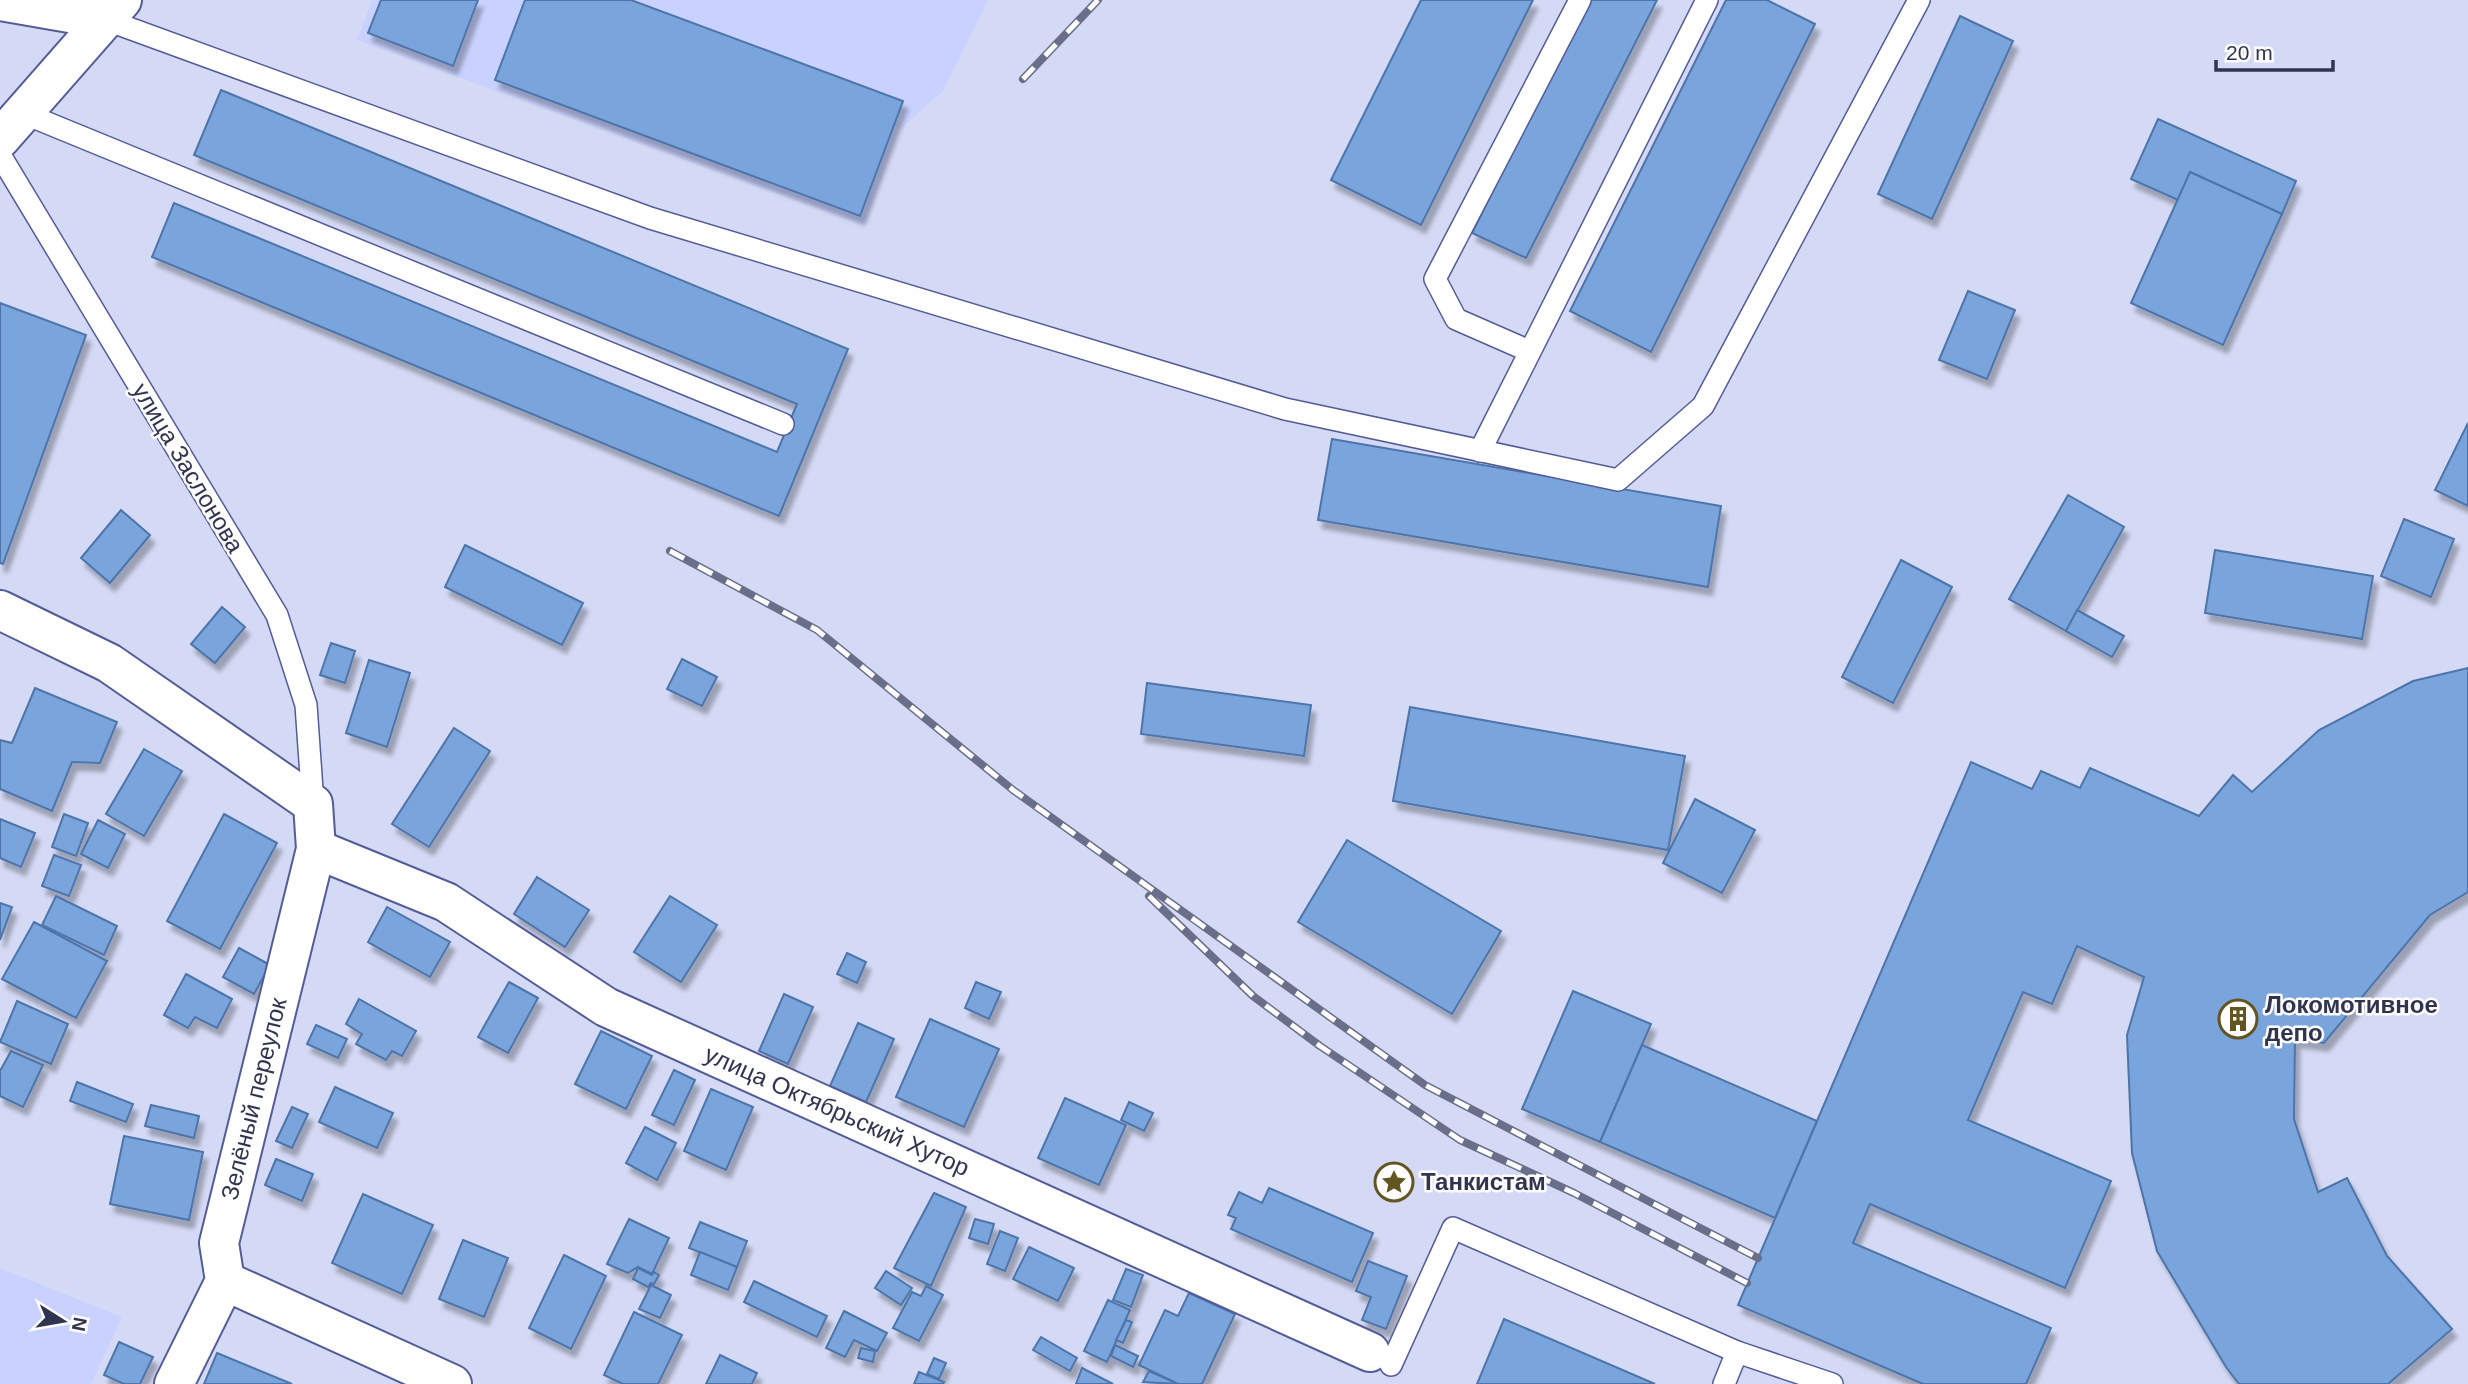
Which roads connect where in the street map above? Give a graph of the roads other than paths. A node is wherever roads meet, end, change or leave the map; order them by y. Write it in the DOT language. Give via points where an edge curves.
graph roads {
  1 [pos="1580,0"];
  2 [pos="1707,0"];
  3 [pos="1919,0"];
  4 [pos="0,1"];
  5 [pos="113,9"];
  6 [pos="11,126"];
  7 [pos="0,155"];
  8 [pos="1529,351"];
  9 [pos="783,424"];
  10 [pos="1480,451"];
  11 [pos="0,610"];
  12 [pos="313,804"];
  13 [pos="316,849"];
  14 [pos="225,1281"];
  15 [pos="1737,1352"];
  16 [pos="1385,1367"];
  17 [pos="174,1384"];
  18 [pos="452,1384"];
  19 [pos="1724,1384"];
  20 [pos="1832,1384"];
  1 -- 8 [label="lane" via="1435,279 1456,319"];
  2 -- 8 [label="lane"];
  3 -- 10 [label="lane" via="1703,405 1618,480"];
  4 -- 5 [label="street"];
  5 -- 6 [label="street"];
  5 -- 10 [label="lane" via="650,218 1285,409"];
  6 -- 9 [label="lane"];
  7 -- 12 [label="lane, улица Заслонова" via="276,615 306,705"];
  8 -- 10 [label="lane"];
  11 -- 12 [label="street" via="109,663"];
  12 -- 13 [label="street, Зелёный переулок"];
  13 -- 14 [label="street, Зелёный переулок" via="219,1243"];
  13 -- 16 [label="street, улица Октябрьский Хутор" via="446,902 606,1007"];
  14 -- 17 [label="street"];
  14 -- 18 [label="street"];
  15 -- 16 [label="lane" via="1453,1228"];
  15 -- 19 [label="lane"];
  15 -- 20 [label="lane"];
}
